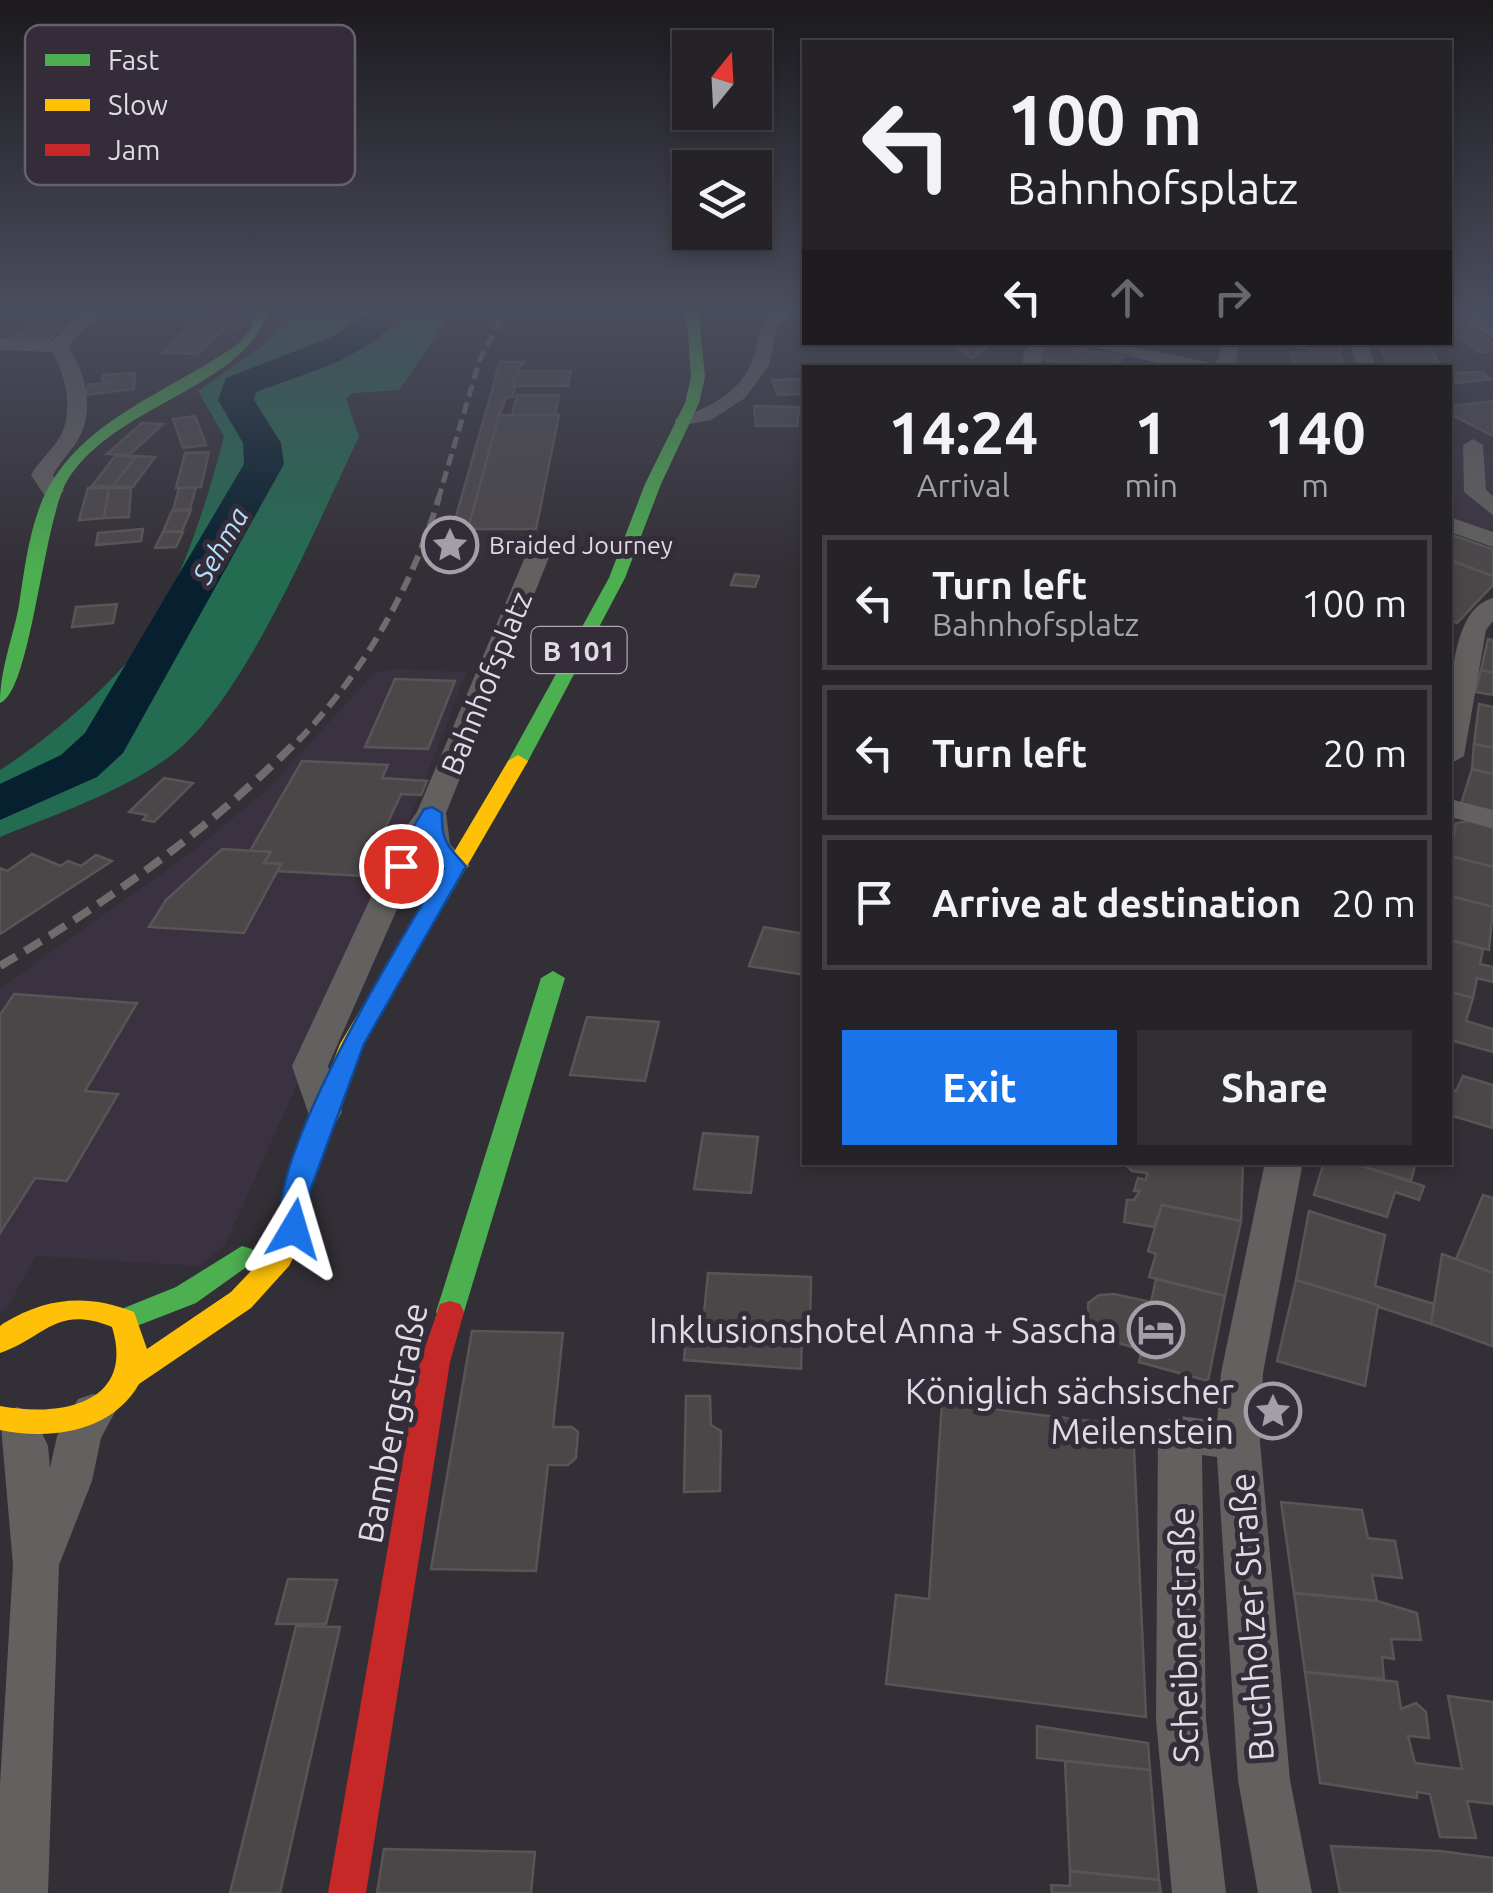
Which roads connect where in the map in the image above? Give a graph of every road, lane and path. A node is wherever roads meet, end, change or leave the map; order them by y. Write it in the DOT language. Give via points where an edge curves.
graph roads {
  1 [pos="72,395"];
  2 [pos="167,395"];
  3 [pos="692,395"];
  4 [pos="732,395"];
  5 [pos="682,423"];
  6 [pos="1469,440"];
  7 [pos="1484,487"];
  8 [pos="1452,488"];
  9 [pos="53,491"];
  10 [pos="1493,508"];
  11 [pos="1452,525"];
  12 [pos="1493,540"];
  13 [pos="540,550"];
  14 [pos="1493,605"];
  15 [pos="1462,626"];
  16 [pos="1462,696"];
  17 [pos="0,697"];
  18 [pos="1493,701"];
  19 [pos="1452,746"];
  20 [pos="1452,809"];
  21 [pos="432,813"];
  22 [pos="1493,819"];
  23 [pos="456,866"];
  24 [pos="554,978"];
  25 [pos="324,1112"];
  26 [pos="1284,1165"];
  27 [pos="296,1191"];
  28 [pos="273,1216"];
  29 [pos="254,1240"];
  30 [pos="124,1320"];
  31 [pos="1,1341"];
  32 [pos="131,1375"];
  33 [pos="93,1412"];
  34 [pos="8,1422"];
  35 [pos="1238,1442"];
  36 [pos="36,1565"];
  37 [pos="21,1893"];
  38 [pos="347,1893"];
  39 [pos="1199,1893"];
  40 [pos="1285,1893"];
  1 -- 9 [label="street" via="73,431 42,475"];
  2 -- 9 [label="main road" via="78,457"];
  3 -- 5 [label="main road, B 101"];
  4 -- 5 [label="street"];
  5 -- 23 [label="main road, B 101" via="617,578"];
  6 -- 7 [label="street"];
  7 -- 8 [label="street"];
  7 -- 10 [label="street"];
  9 -- 17 [label="main road" via="26,646"];
  11 -- 12 [label="street"];
  13 -- 21 [label="street, Bahnhofsplatz"];
  14 -- 15 [label="street"];
  15 -- 16 [label="street"];
  16 -- 18 [label="street"];
  16 -- 19 [label="street"];
  20 -- 22 [label="street"];
  21 -- 23 [label="street, Bahnhofsplatz" via="439,855"];
  21 -- 25 [label="street" via="415,835 310,1066"];
  23 -- 25 [label="main road, B 101" via="380,990"];
  24 -- 38 [label="main road, Bambergstraße" via="435,1362"];
  25 -- 27 [label="main road, B 101"];
  26 -- 35 [label="street, Buchholzer Straße" via="1242,1374"];
  27 -- 28 [label="main road, B 101"];
  27 -- 32 [label="main road, B 101" via="294,1229 258,1284"];
  29 -- 30 [label="main road" via="212,1280"];
  30 -- 31 [label="main road" via="103,1310 70,1308 33,1319"];
  30 -- 32 [label="main road" via="137,1344"];
  32 -- 33 [label="main road"];
  33 -- 34 [label="main road" via="41,1428"];
  33 -- 36 [label="street"];
  34 -- 36 [label="street" via="26,1446"];
  35 -- 39 [label="street, Scheibnerstraße" via="1180,1434 1181,1720"];
  35 -- 40 [label="street, Buchholzer Straße" via="1264,1780"];
  36 -- 37 [label="street"];
}
